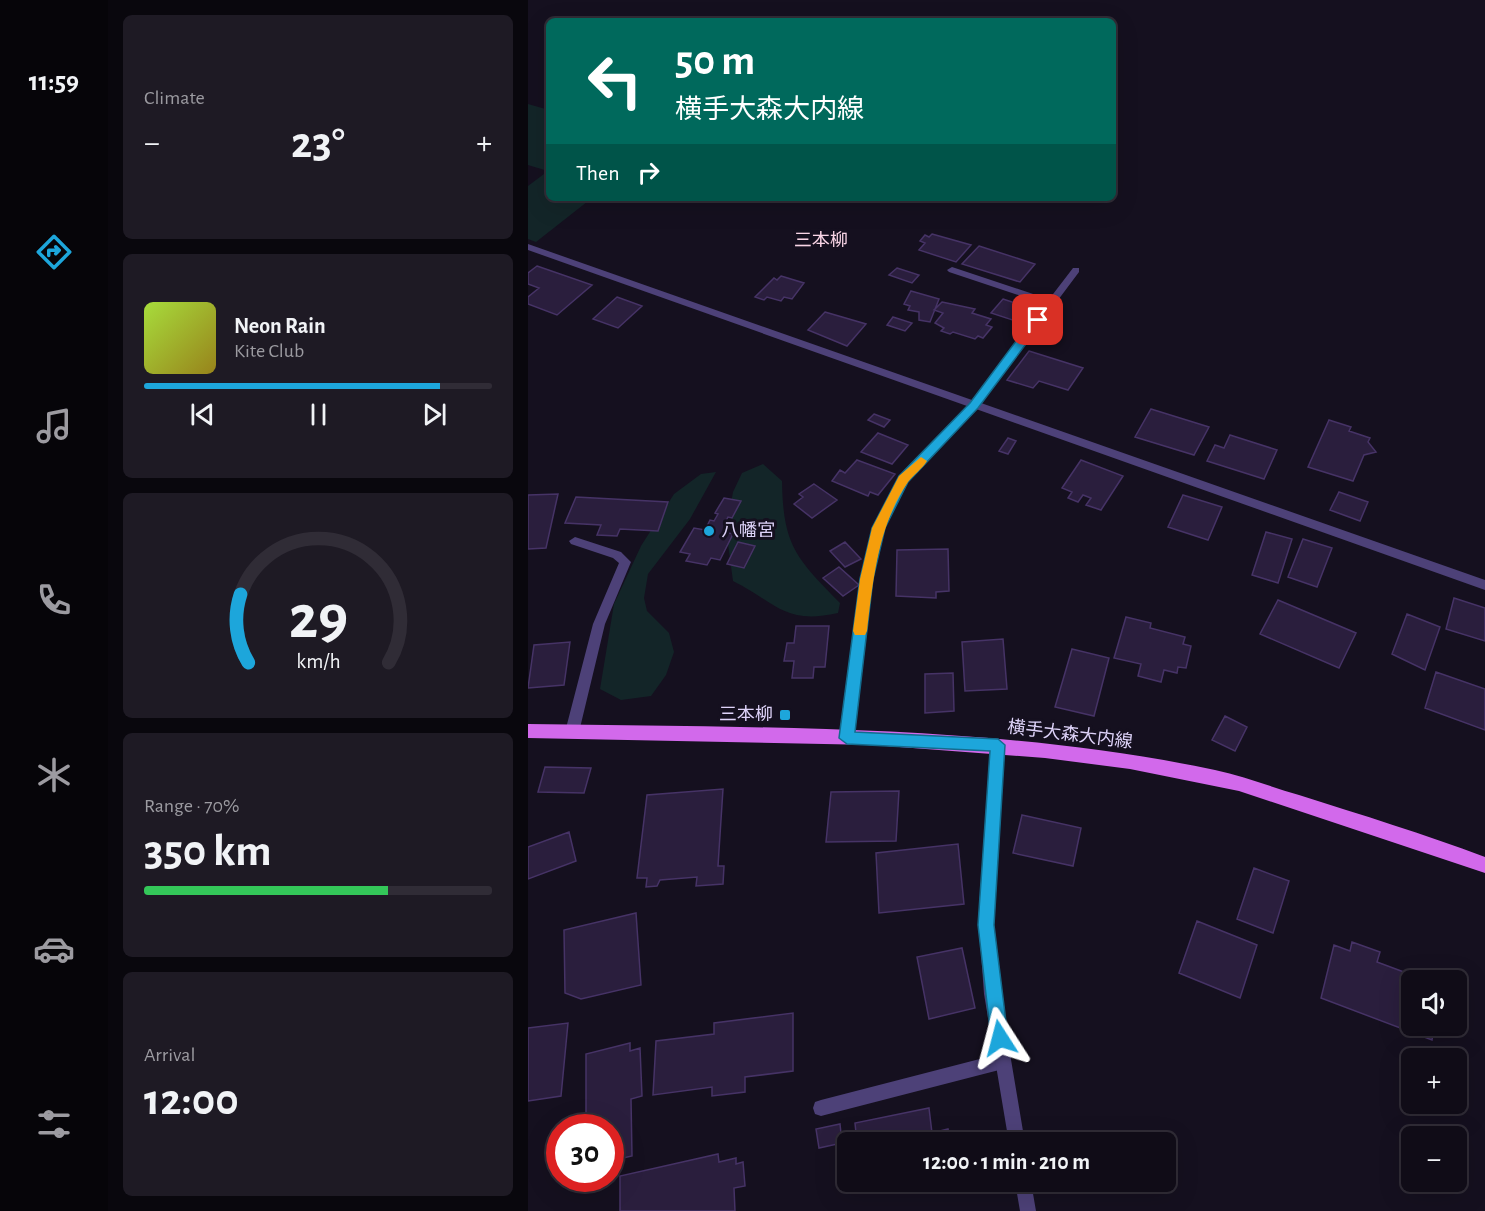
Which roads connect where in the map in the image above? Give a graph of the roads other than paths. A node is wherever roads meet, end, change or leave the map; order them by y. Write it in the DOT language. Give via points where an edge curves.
graph roads {
  1 [pos="528,247"];
  2 [pos="952,270"];
  3 [pos="1076,270"];
  4 [pos="1051,303"];
  5 [pos="974,405"];
  6 [pos="575,541"];
  7 [pos="1485,585"];
  8 [pos="528,731"];
  9 [pos="572,732"];
  10 [pos="847,738"];
  11 [pos="998,745"];
  12 [pos="1485,865"];
  13 [pos="1003,1060"];
  14 [pos="821,1108"];
  15 [pos="1015,1132"];
  16 [pos="1025,1192"];
  17 [pos="1028,1211"];
  1 -- 5 [label="street"];
  2 -- 4 [label="street"];
  3 -- 4 [label="street"];
  4 -- 5 [label="street"];
  5 -- 7 [label="street"];
  5 -- 10 [label="street" via="904,479 878,528 867,579"];
  6 -- 9 [label="street" via="617,555 625,562 599,624"];
  8 -- 9 [label="main road, 横手大森大内線"];
  9 -- 10 [label="main road, 横手大森大内線"];
  10 -- 11 [label="main road, 横手大森大内線"];
  11 -- 12 [label="main road, 横手大森大内線" via="1218,777"];
  11 -- 13 [label="street" via="986,925"];
  13 -- 14 [label="street"];
  13 -- 15 [label="street"];
  16 -- 17 [label="street"];
}
